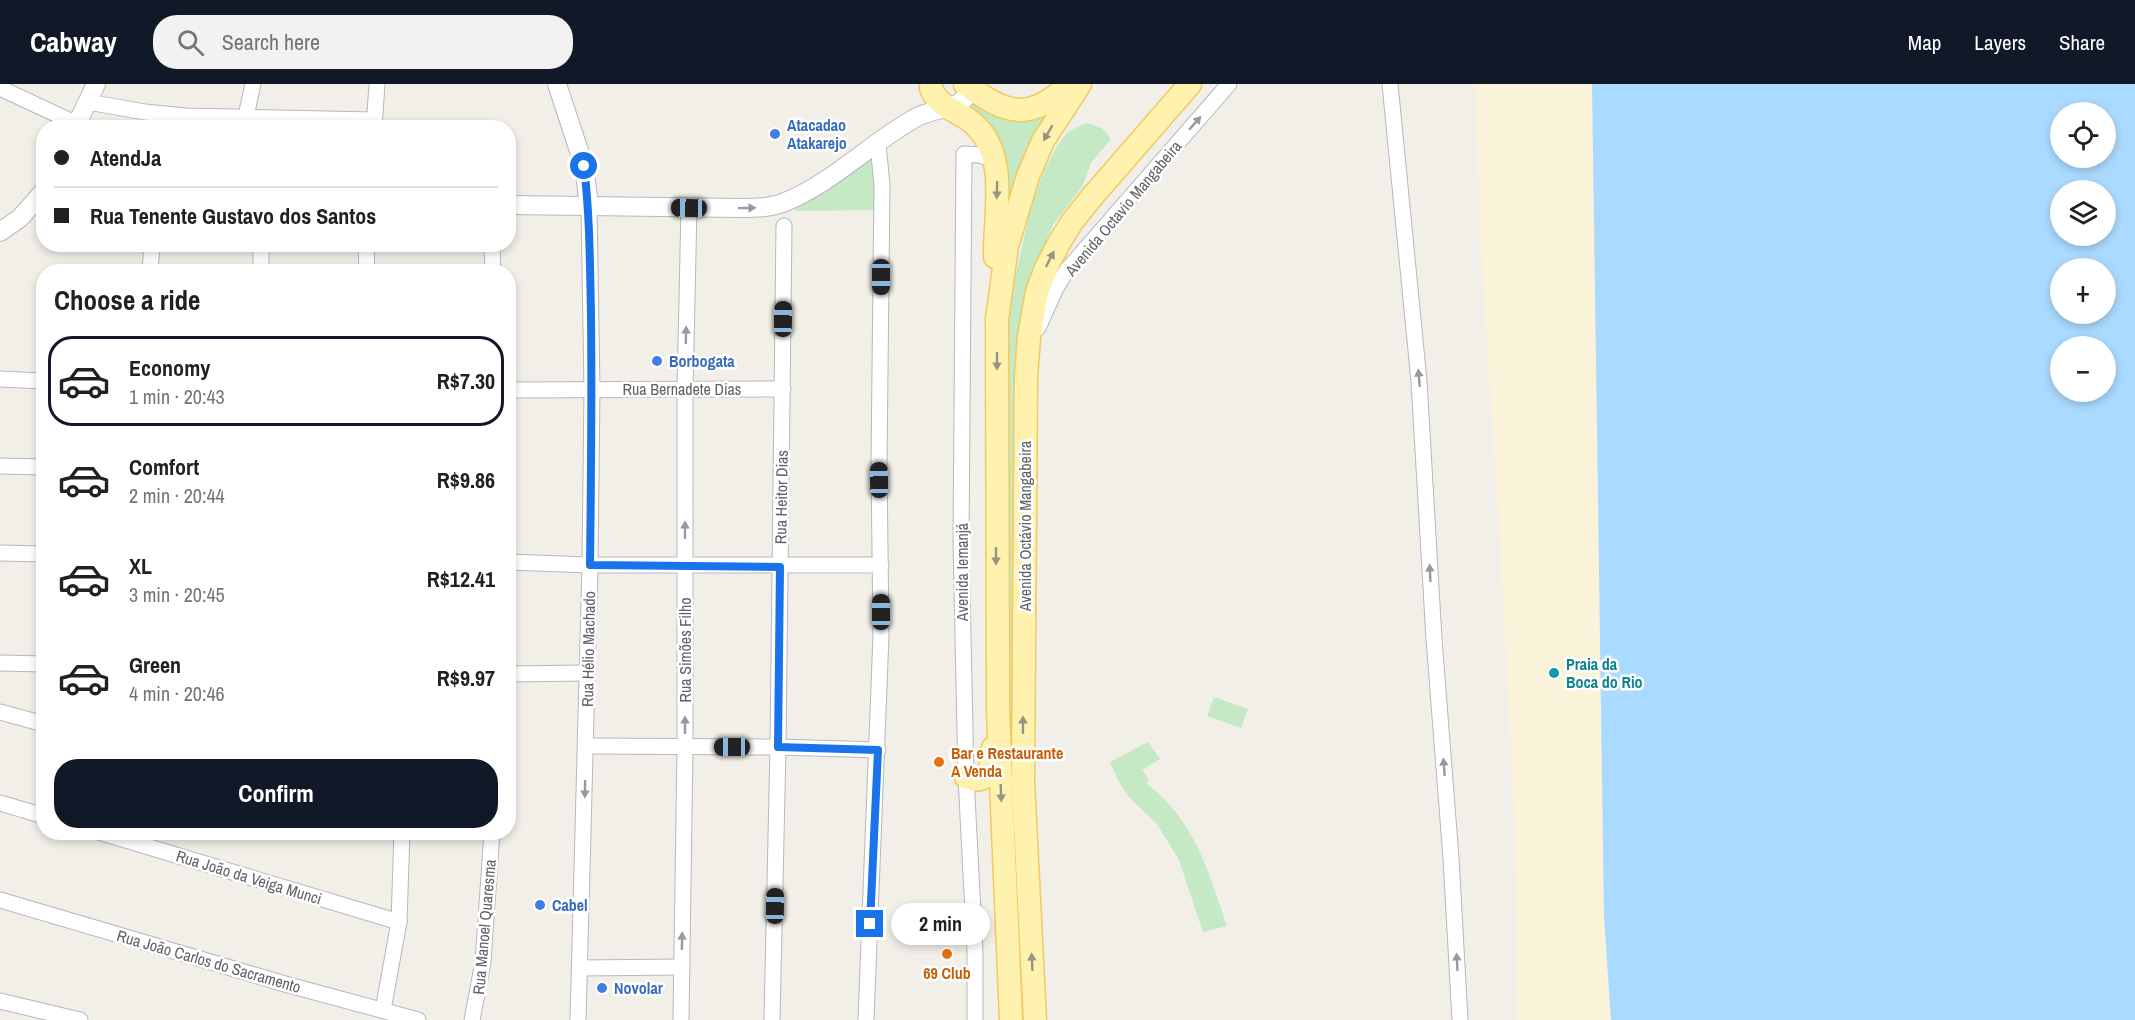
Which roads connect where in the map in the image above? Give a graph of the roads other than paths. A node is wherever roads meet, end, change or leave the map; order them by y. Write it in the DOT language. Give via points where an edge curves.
graph roads {
  1 [pos="96,84"];
  2 [pos="253,84"];
  3 [pos="377,84"];
  4 [pos="557,84"];
  5 [pos="1070,84"];
  6 [pos="1080,84"];
  7 [pos="1190,84"];
  8 [pos="1229,84"];
  9 [pos="1390,84"];
  10 [pos="969,85"];
  11 [pos="932,86"];
  12 [pos="0,88"];
  13 [pos="88,102"];
  14 [pos="950,109"];
  15 [pos="246,116"];
  16 [pos="64,120"];
  17 [pos="79,120"];
  18 [pos="310,120"];
  19 [pos="374,120"];
  20 [pos="885,138"];
  21 [pos="994,159"];
  22 [pos="36,200"];
  23 [pos="516,205"];
  24 [pos="589,206"];
  25 [pos="689,208"];
  26 [pos="784,226"];
  27 [pos="0,232"];
  28 [pos="997,319"];
  29 [pos="1026,377"];
  30 [pos="0,379"];
  31 [pos="36,381"];
  32 [pos="592,389"];
  33 [pos="783,389"];
  34 [pos="516,390"];
  35 [pos="685,390"];
  36 [pos="0,466"];
  37 [pos="36,467"];
  38 [pos="0,553"];
  39 [pos="36,554"];
  40 [pos="516,562"];
  41 [pos="590,565"];
  42 [pos="881,565"];
  43 [pos="685,566"];
  44 [pos="780,567"];
  45 [pos="0,663"];
  46 [pos="36,664"];
  47 [pos="587,673"];
  48 [pos="516,674"];
  49 [pos="998,711"];
  50 [pos="0,712"];
  51 [pos="36,722"];
  52 [pos="586,746"];
  53 [pos="685,747"];
  54 [pos="778,747"];
  55 [pos="878,750"];
  56 [pos="966,777"];
  57 [pos="0,803"];
  58 [pos="36,814"];
  59 [pos="126,840"];
  60 [pos="402,840"];
  61 [pos="491,840"];
  62 [pos="0,900"];
  63 [pos="399,922"];
  64 [pos="681,967"];
  65 [pos="580,968"];
  66 [pos="578,995"];
  67 [pos="0,1001"];
  68 [pos="383,1010"];
  69 [pos="41,1015"];
  70 [pos="80,1020"];
  71 [pos="418,1020"];
  72 [pos="472,1020"];
  73 [pos="569,1020"];
  74 [pos="578,1020"];
  75 [pos="681,1020"];
  76 [pos="772,1020"];
  77 [pos="866,1020"];
  78 [pos="975,1020"];
  79 [pos="1011,1020"];
  80 [pos="1035,1020"];
  81 [pos="1460,1020"];
  1 -- 13 [label="street"];
  2 -- 15 [label="street"];
  3 -- 19 [label="street"];
  4 -- 24 [label="street" via="584,166"];
  5 -- 10 [label="main road" via="1041,106 1017,111 996,104"];
  6 -- 28 [label="main road, Avenida Octávio Mangabeira, one-way" via="1043,141 1028,176 1007,246"];
  29 -- 7 [label="main road, Avenida Octávio Mangabeira, one-way" via="1037,292 1059,243 1091,198"];
  29 -- 8 [label="street, Avenida Octavio Mangabeira, one-way" via="1037,331 1067,270"];
  81 -- 9 [label="street, one-way" via="1419,381"];
  10 -- 14 [label="street" via="965,98"];
  11 -- 14 [label="main road" via="936,99"];
  11 -- 20 [label="street"];
  12 -- 16 [label="street"];
  13 -- 15 [label="street" via="175,115"];
  13 -- 17 [label="street"];
  14 -- 20 [label="street" via="923,113"];
  14 -- 21 [label="main road" via="977,126"];
  15 -- 18 [label="street"];
  25 -- 20 [label="street, one-way" via="756,208 784,203 831,177"];
  20 -- 42 [label="street" via="879,453"];
  21 -- 28 [label="main road, one-way"];
  21 -- 56 [label="street, Avenida Iemanjá" via="964,154 961,541"];
  22 -- 27 [label="street"];
  23 -- 24 [label="street"];
  24 -- 25 [label="street"];
  24 -- 32 [label="street, Rua Hélio Machado"];
  35 -- 25 [label="street, Rua Simões Filho, one-way"];
  26 -- 33 [label="street, Rua Heitor Dias"];
  28 -- 49 [label="main road, Avenida Octávio Mangabeira, one-way"];
  80 -- 29 [label="main road, Avenida Octávio Mangabeira, one-way" via="1023,781"];
  30 -- 31 [label="street"];
  32 -- 34 [label="street, Rua Bernadete Dias"];
  32 -- 35 [label="street, Rua Bernadete Dias"];
  32 -- 41 [label="street, Rua Hélio Machado"];
  33 -- 35 [label="street, Rua Bernadete Dias"];
  33 -- 44 [label="street, Rua Heitor Dias"];
  43 -- 35 [label="street, Rua Simões Filho, one-way"];
  36 -- 37 [label="street"];
  38 -- 39 [label="street"];
  40 -- 41 [label="street"];
  41 -- 43 [label="street"];
  41 -- 47 [label="street, Rua Hélio Machado"];
  42 -- 44 [label="street"];
  42 -- 55 [label="street"];
  43 -- 44 [label="street"];
  53 -- 43 [label="street, Rua Simões Filho, one-way"];
  44 -- 54 [label="street, Rua Heitor Dias"];
  45 -- 46 [label="street"];
  47 -- 48 [label="street"];
  47 -- 52 [label="street, Rua Hélio Machado"];
  49 -- 56 [label="main road" via="992,765 981,780"];
  49 -- 79 [label="main road, Avenida Octávio Mangabeira, one-way"];
  50 -- 51 [label="street"];
  52 -- 53 [label="street"];
  52 -- 65 [label="street, Rua Hélio Machado, one-way"];
  53 -- 54 [label="street"];
  64 -- 53 [label="street, Rua Simões Filho, one-way"];
  54 -- 55 [label="street"];
  54 -- 76 [label="street, Rua Heitor Dias"];
  55 -- 77 [label="street"];
  56 -- 78 [label="street, Avenida Iemanjá"];
  57 -- 58 [label="street"];
  59 -- 63 [label="street, Rua João da Veiga Munci"];
  60 -- 63 [label="street"];
  61 -- 72 [label="street, Rua Manoel Quaresma" via="483,963"];
  62 -- 68 [label="street, Rua João Carlos do Sacramento"];
  63 -- 68 [label="street"];
  64 -- 65 [label="street"];
  64 -- 75 [label="street, Rua Simões Filho"];
  65 -- 66 [label="street, Rua Hélio Machado"];
  66 -- 73 [label="street"];
  66 -- 74 [label="street, Rua Hélio Machado"];
  67 -- 69 [label="street"];
  68 -- 71 [label="street, Rua João Carlos do Sacramento"];
  69 -- 70 [label="street"];
}
